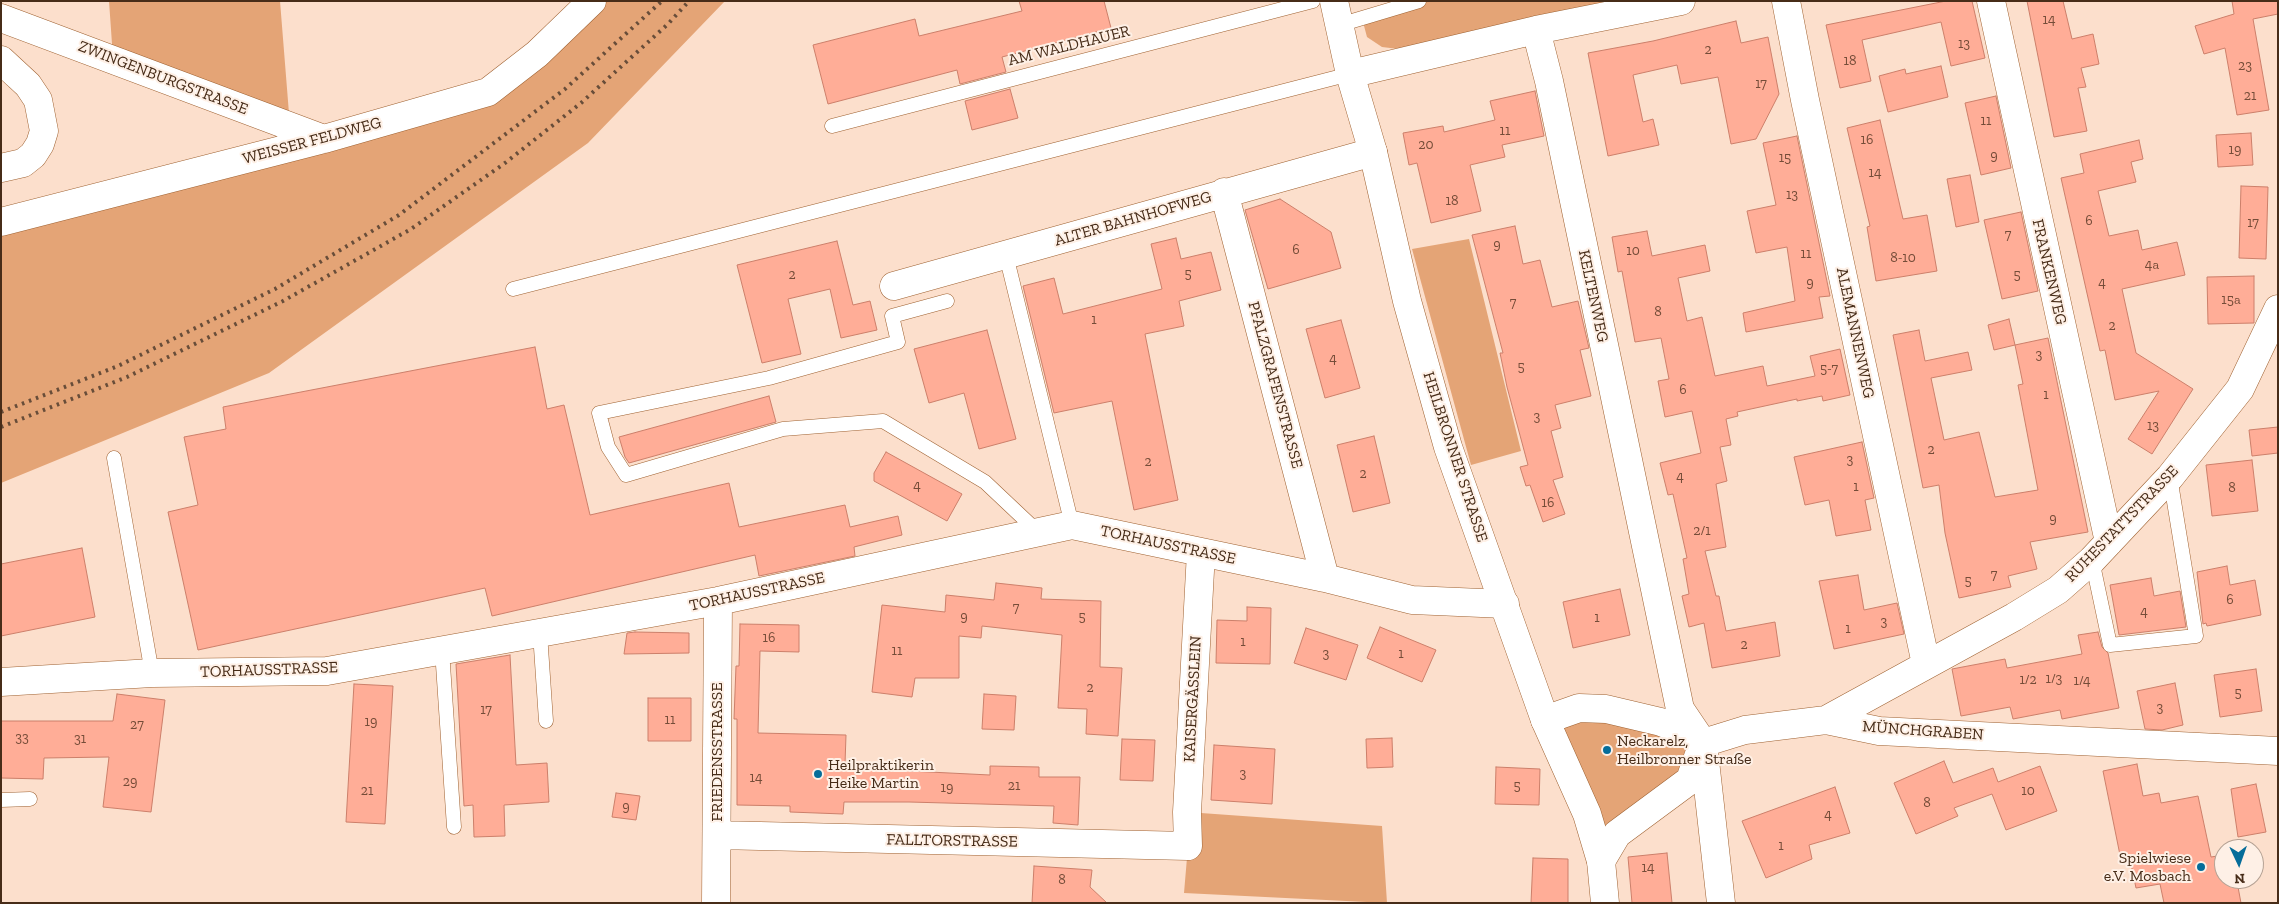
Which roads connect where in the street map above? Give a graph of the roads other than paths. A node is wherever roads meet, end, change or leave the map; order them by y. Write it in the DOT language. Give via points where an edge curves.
graph roads {
  1 [pos="592,1"];
  2 [pos="1313,1"];
  3 [pos="1419,1"];
  4 [pos="1681,1"];
  5 [pos="1786,1"];
  6 [pos="1991,1"];
  7 [pos="1337,13"];
  8 [pos="1,18"];
  9 [pos="1536,30"];
  10 [pos="1,60"];
  11 [pos="1350,74"];
  12 [pos="832,126"];
  13 [pos="324,139"];
  14 [pos="1373,152"];
  15 [pos="1,168"];
  16 [pos="1224,192"];
  17 [pos="1,222"];
  18 [pos="1006,255"];
  19 [pos="894,286"];
  20 [pos="513,289"];
  21 [pos="947,300"];
  22 [pos="2278,309"];
  23 [pos="114,458"];
  24 [pos="2170,477"];
  25 [pos="1072,525"];
  26 [pos="1038,532"];
  27 [pos="2100,551"];
  28 [pos="1201,552"];
  29 [pos="1325,578"];
  30 [pos="718,601"];
  31 [pos="1505,604"];
  32 [pos="540,633"];
  33 [pos="442,650"];
  34 [pos="1926,664"];
  35 [pos="152,673"];
  36 [pos="1,682"];
  37 [pos="1545,720"];
  38 [pos="1826,720"];
  39 [pos="546,721"];
  40 [pos="1703,743"];
  41 [pos="2278,751"];
  42 [pos="30,799"];
  43 [pos="1,800"];
  44 [pos="454,827"];
  45 [pos="717,835"];
  46 [pos="1188,846"];
  47 [pos="1601,861"];
  48 [pos="716,903"];
  49 [pos="1605,903"];
  50 [pos="1721,903"];
  1 -- 13 [label="street, WEISSER FELDWEG" via="537,54 488,92"];
  2 -- 12 [label="lane, AM WALDHAUER"];
  3 -- 7 [label="lane"];
  4 -- 9 [label="street"];
  5 -- 34 [label="street, ALEMANNENWEG"];
  6 -- 27 [label="street, FRANKENWEG"];
  7 -- 11 [label="street, HEILBRONNER STRASSE"];
  8 -- 13 [label="street, ZWINGENBURGSTRASSE"];
  9 -- 11 [label="street"];
  9 -- 40 [label="street, KELTENWEG" via="1680,709"];
  10 -- 15 [label="street" via="28,85 38,100 44,131 33,155 23,163"];
  11 -- 14 [label="street, HEILBRONNER STRASSE"];
  11 -- 20 [label="lane"];
  13 -- 17 [label="street, WEISSER FELDWEG"];
  14 -- 16 [label="street, ALTER BAHNHOFWEG"];
  14 -- 31 [label="street, HEILBRONNER STRASSE" via="1407,301 1448,447"];
  16 -- 18 [label="street, ALTER BAHNHOFWEG"];
  16 -- 29 [label="street, PFALZGRAFENSTRASSE"];
  18 -- 19 [label="street, ALTER BAHNHOFWEG"];
  18 -- 25 [label="lane"];
  21 -- 26 [label="lane" via="892,316 898,342 769,378 599,413 608,447 626,475 783,429 883,421 985,482"];
  22 -- 24 [label="street, RUHESTATTSTRASSE" via="2240,389"];
  23 -- 35 [label="lane"];
  24 -- 27 [label="street, RUHESTATTSTRASSE"];
  24 -- 27 [label="lane" via="2196,636 2110,645"];
  25 -- 26 [label="street, TORHAUSSTRASSE"];
  25 -- 28 [label="street, TORHAUSSTRASSE"];
  26 -- 30 [label="street, TORHAUSSTRASSE"];
  27 -- 34 [label="street, RUHESTATTSTRASSE" via="2050,595"];
  28 -- 29 [label="street, TORHAUSSTRASSE"];
  28 -- 46 [label="street, KAISERGÄSSLEIN" via="1187,812"];
  29 -- 31 [label="street, TORHAUSSTRASSE" via="1412,600"];
  30 -- 32 [label="street, TORHAUSSTRASSE"];
  30 -- 45 [label="street, FRIEDENSSTRASSE"];
  31 -- 37 [label="street, HEILBRONNER STRASSE"];
  32 -- 33 [label="street, TORHAUSSTRASSE"];
  32 -- 39 [label="lane"];
  33 -- 35 [label="street, TORHAUSSTRASSE" via="326,671"];
  33 -- 44 [label="lane"];
  34 -- 38 [label="street, RUHESTATTSTRASSE"];
  35 -- 36 [label="street, TORHAUSSTRASSE"];
  37 -- 40 [label="street" via="1579,708 1606,709 1661,722"];
  37 -- 47 [label="street, HEILBRONNER STRASSE" via="1587,814"];
  38 -- 40 [label="street, MÜNCHGRABEN" via="1745,730"];
  38 -- 41 [label="street, MÜNCHGRABEN" via="1879,730"];
  40 -- 47 [label="street" via="1690,780 1617,834"];
  40 -- 50 [label="street"];
  42 -- 43 [label="lane"];
  45 -- 46 [label="street, FALLTORSTRASSE"];
  45 -- 48 [label="street, FRIEDENSSTRASSE"];
  47 -- 49 [label="street, HEILBRONNER STRASSE"];
}
